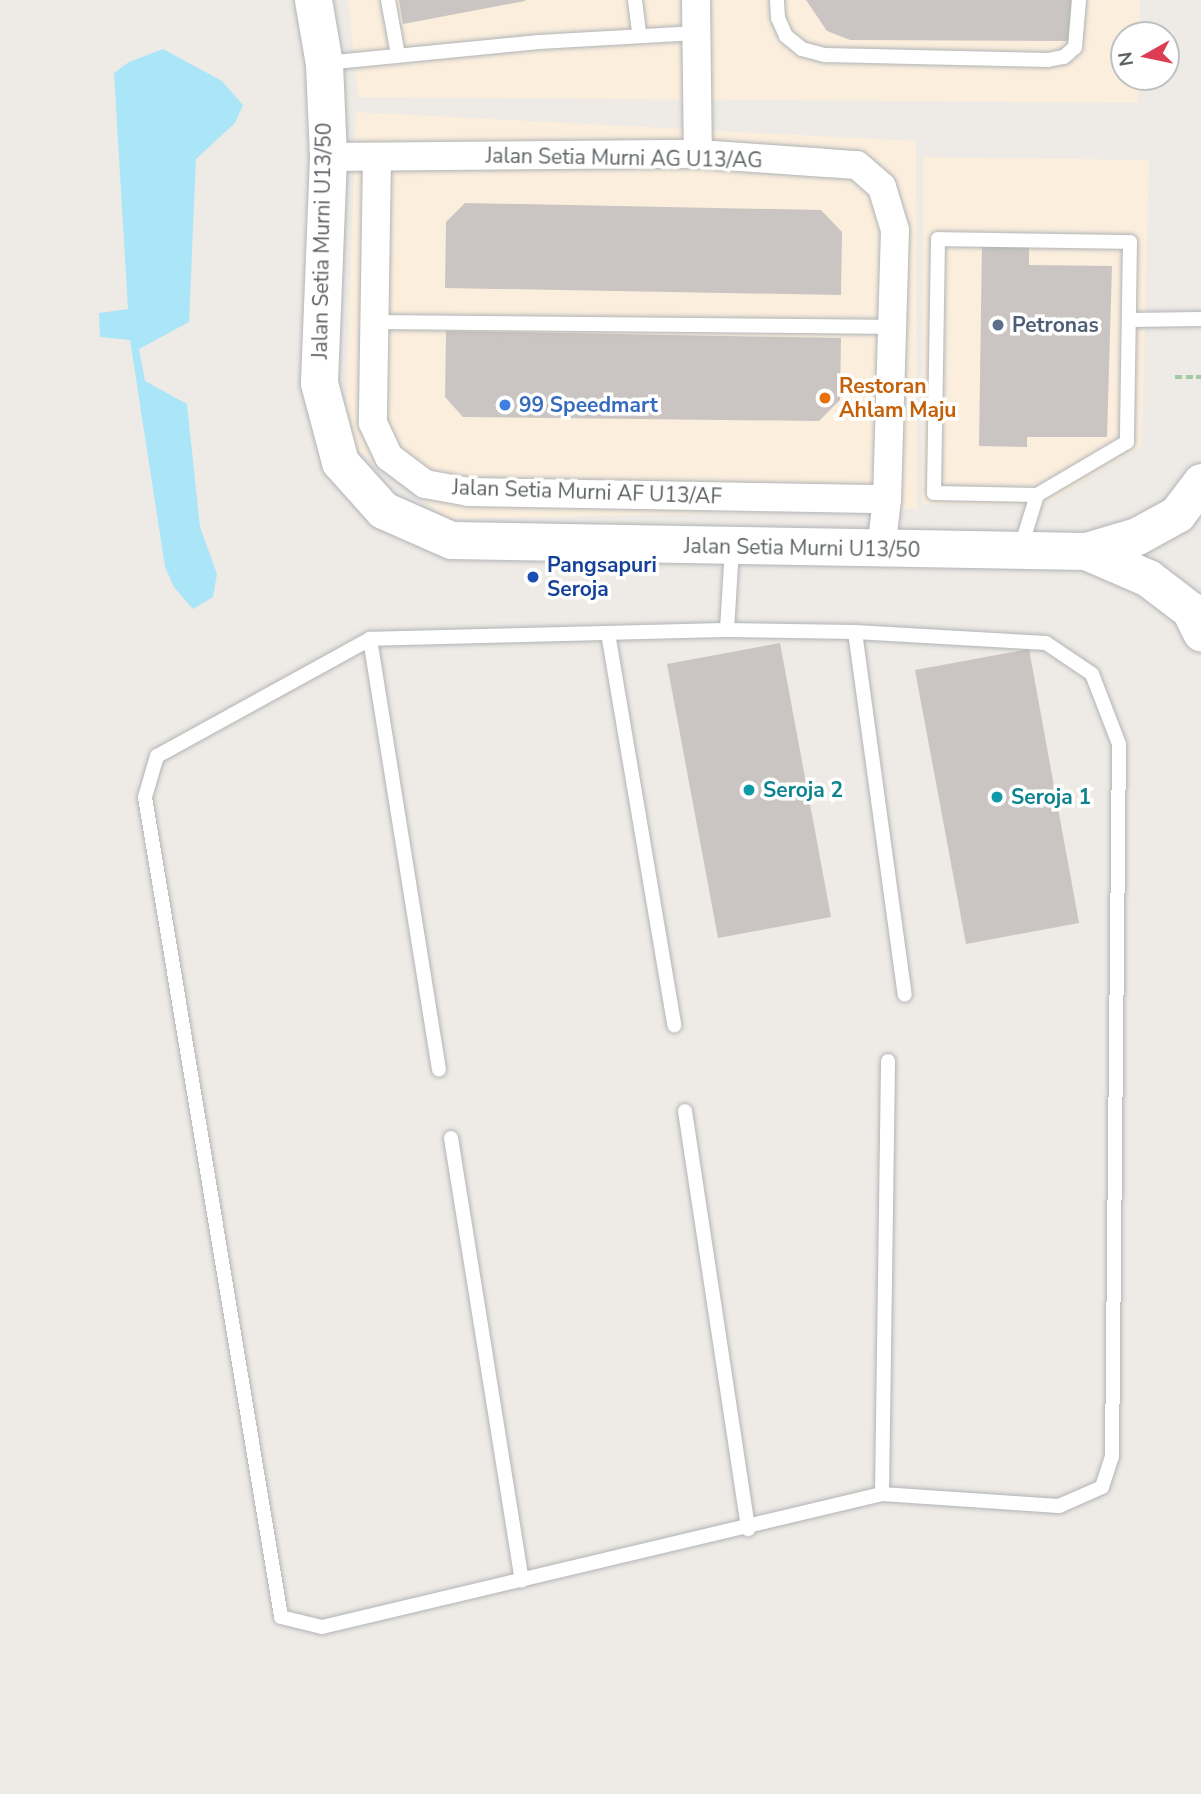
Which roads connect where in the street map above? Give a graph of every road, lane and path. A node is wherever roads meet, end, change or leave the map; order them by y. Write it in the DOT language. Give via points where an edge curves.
graph roads {
  1 [pos="313,0"];
  2 [pos="388,0"];
  3 [pos="635,0"];
  4 [pos="696,0"];
  5 [pos="777,0"];
  6 [pos="1079,0"];
  7 [pos="697,33"];
  8 [pos="639,35"];
  9 [pos="398,55"];
  10 [pos="324,64"];
  11 [pos="698,155"];
  12 [pos="328,157"];
  13 [pos="377,157"];
  14 [pos="1201,319"];
  15 [pos="1129,320"];
  16 [pos="374,322"];
  17 [pos="892,327"];
  18 [pos="1175,377"];
  19 [pos="1201,377"];
  20 [pos="1201,482"];
  21 [pos="1037,495"];
  22 [pos="887,499"];
  23 [pos="732,548"];
  24 [pos="881,550"];
  25 [pos="1020,550"];
  26 [pos="1086,551"];
  27 [pos="727,630"];
  28 [pos="855,632"];
  29 [pos="1201,632"];
  30 [pos="608,633"];
  31 [pos="370,639"];
  32 [pos="905,995"];
  33 [pos="674,1025"];
  34 [pos="888,1061"];
  35 [pos="439,1069"];
  36 [pos="685,1111"];
  37 [pos="451,1138"];
  38 [pos="882,1494"];
  39 [pos="748,1529"];
  40 [pos="522,1580"];
  1 -- 10 [label="street, Jalan Setia Murni U13/50"];
  2 -- 9 [label="lane"];
  3 -- 8 [label="lane"];
  4 -- 7 [label="street"];
  5 -- 6 [label="lane" via="786,36 802,49 825,55 1048,60 1063,57 1075,47"];
  7 -- 8 [label="lane"];
  7 -- 11 [label="street"];
  8 -- 9 [label="lane"];
  9 -- 10 [label="lane"];
  10 -- 12 [label="street, Jalan Setia Murni U13/50"];
  11 -- 13 [label="street, Jalan Setia Murni AG U13/AG"];
  11 -- 17 [label="street, Jalan Setia Murni AG U13/AG" via="857,165 882,187 895,230"];
  12 -- 13 [label="street, Jalan Setia Murni AG U13/AG"];
  12 -- 23 [label="street, Jalan Setia Murni U13/50" via="318,383 340,462 383,510 452,540"];
  13 -- 16 [label="street, Jalan Setia Murni AF U13/AF"];
  14 -- 15 [label="lane"];
  15 -- 21 [label="lane" via="1127,442"];
  15 -- 21 [label="lane" via="1130,242 939,239 934,493"];
  16 -- 17 [label="lane"];
  16 -- 22 [label="street, Jalan Setia Murni AF U13/AF" via="373,423 389,457 425,484 468,492"];
  17 -- 22 [label="street, Jalan Setia Murni AG U13/AG"];
  18 -- 19 [label="path"];
  20 -- 26 [label="street" via="1177,514 1138,536"];
  21 -- 25 [label="lane"];
  22 -- 24 [label="street, Jalan Setia Murni AG U13/AG"];
  23 -- 24 [label="street, Jalan Setia Murni U13/50"];
  23 -- 27 [label="lane"];
  24 -- 25 [label="street, Jalan Setia Murni U13/50"];
  25 -- 26 [label="street, Jalan Setia Murni U13/50"];
  26 -- 29 [label="street" via="1149,578 1190,610"];
  27 -- 28 [label="lane"];
  27 -- 30 [label="lane"];
  28 -- 32 [label="lane"];
  28 -- 38 [label="lane" via="1046,643 1092,674 1119,744 1112,1457 1102,1487 1059,1506"];
  30 -- 31 [label="lane"];
  30 -- 33 [label="lane"];
  31 -- 35 [label="lane"];
  31 -- 40 [label="lane" via="157,756 145,797 147,811 281,1617 322,1627"];
  34 -- 38 [label="lane"];
  36 -- 39 [label="lane"];
  37 -- 40 [label="lane"];
  38 -- 39 [label="lane"];
  39 -- 40 [label="lane"];
}
